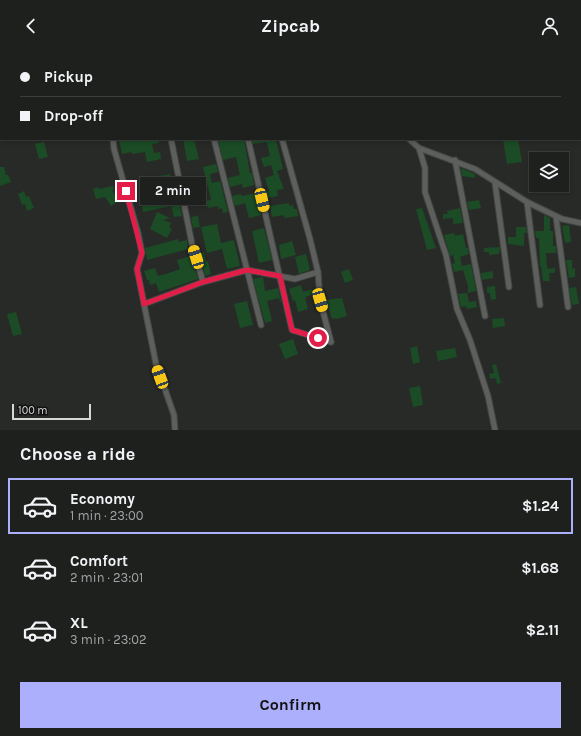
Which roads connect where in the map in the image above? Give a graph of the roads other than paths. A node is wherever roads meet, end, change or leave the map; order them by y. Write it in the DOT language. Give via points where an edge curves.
graph roads {
  1 [pos="113,140"];
  2 [pos="171,140"];
  3 [pos="214,140"];
  4 [pos="248,140"];
  5 [pos="282,140"];
  6 [pos="410,140"];
  7 [pos="419,148"];
  8 [pos="455,160"];
  9 [pos="495,183"];
  10 [pos="527,202"];
  11 [pos="556,217"];
  12 [pos="581,223"];
  13 [pos="247,270"];
  14 [pos="318,272"];
  15 [pos="280,276"];
  16 [pos="203,282"];
  17 [pos="509,287"];
  18 [pos="144,304"];
  19 [pos="540,305"];
  20 [pos="568,307"];
  21 [pos="485,316"];
  22 [pos="260,325"];
  23 [pos="175,430"];
  24 [pos="495,430"];
  1 -- 18 [label="street" via="142,253 137,269"];
  2 -- 16 [label="street" via="192,244"];
  3 -- 13 [label="street"];
  4 -- 15 [label="street"];
  5 -- 14 [label="street"];
  6 -- 7 [label="street"];
  7 -- 8 [label="street"];
  7 -- 24 [label="street" via="426,168 425,192 446,255 457,309 488,396"];
  8 -- 9 [label="street" via="475,169"];
  8 -- 21 [label="street"];
  9 -- 10 [label="street"];
  9 -- 17 [label="street"];
  10 -- 11 [label="street"];
  10 -- 19 [label="street"];
  11 -- 12 [label="street"];
  11 -- 20 [label="street"];
  13 -- 15 [label="street"];
  13 -- 16 [label="street"];
  13 -- 22 [label="street"];
  14 -- 15 [label="street" via="295,279"];
  14 -- 15 [label="street" via="320,300 331,342 292,330"];
  16 -- 18 [label="street"];
  18 -- 23 [label="street" via="156,364 174,415"];
}
